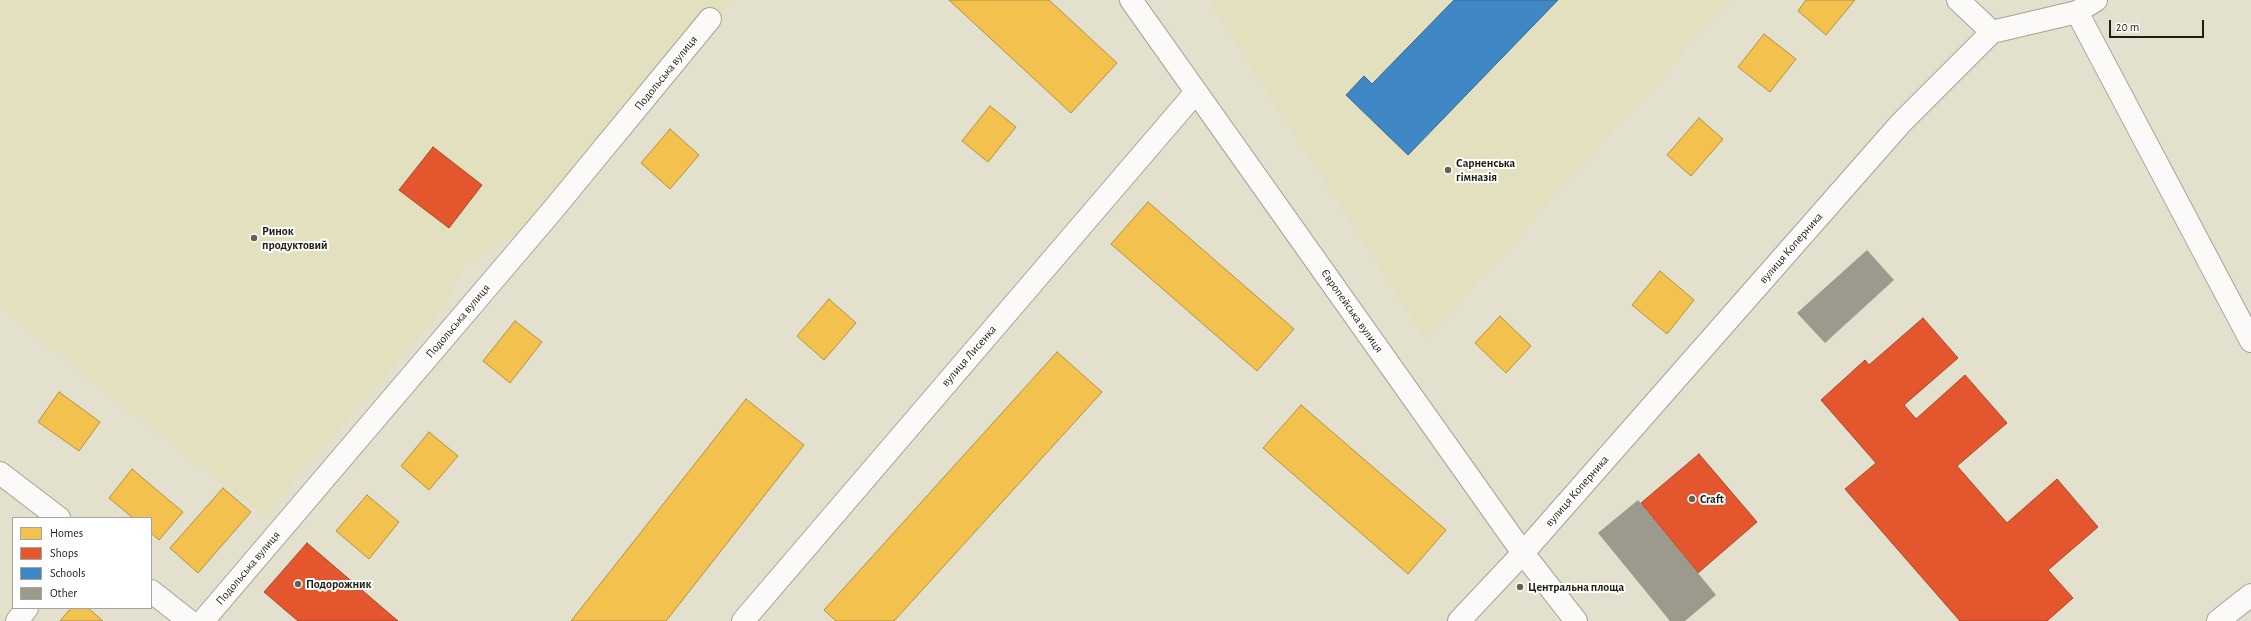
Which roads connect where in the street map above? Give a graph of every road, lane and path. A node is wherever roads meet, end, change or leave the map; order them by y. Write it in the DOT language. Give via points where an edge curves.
graph roads {
  1 [pos="1131,0"];
  2 [pos="1958,0"];
  3 [pos="2096,0"];
  4 [pos="2077,12"];
  5 [pos="710,19"];
  6 [pos="1992,32"];
  7 [pos="1196,92"];
  8 [pos="2251,341"];
  9 [pos="0,473"];
  10 [pos="58,517"];
  11 [pos="1523,552"];
  12 [pos="152,592"];
  13 [pos="2251,595"];
  14 [pos="26,609"];
  15 [pos="17,621"];
  16 [pos="189,621"];
  17 [pos="203,621"];
  18 [pos="743,621"];
  19 [pos="1459,621"];
  20 [pos="1576,621"];
  21 [pos="2218,621"];
  1 -- 7 [label="street, Європейська вулиця"];
  2 -- 6 [label="street"];
  3 -- 4 [label="street"];
  4 -- 6 [label="street"];
  4 -- 8 [label="street"];
  5 -- 17 [label="street, Подольська вулиця" via="552,211"];
  6 -- 11 [label="street, вулиця Коперника" via="1901,123"];
  7 -- 11 [label="street, Європейська вулиця"];
  7 -- 18 [label="street, вулиця Лисенка"];
  9 -- 10 [label="street"];
  11 -- 19 [label="street, вулиця Коперника"];
  11 -- 20 [label="street, Європейська вулиця"];
  12 -- 16 [label="street"];
  13 -- 21 [label="street"];
  14 -- 15 [label="street"];
}
